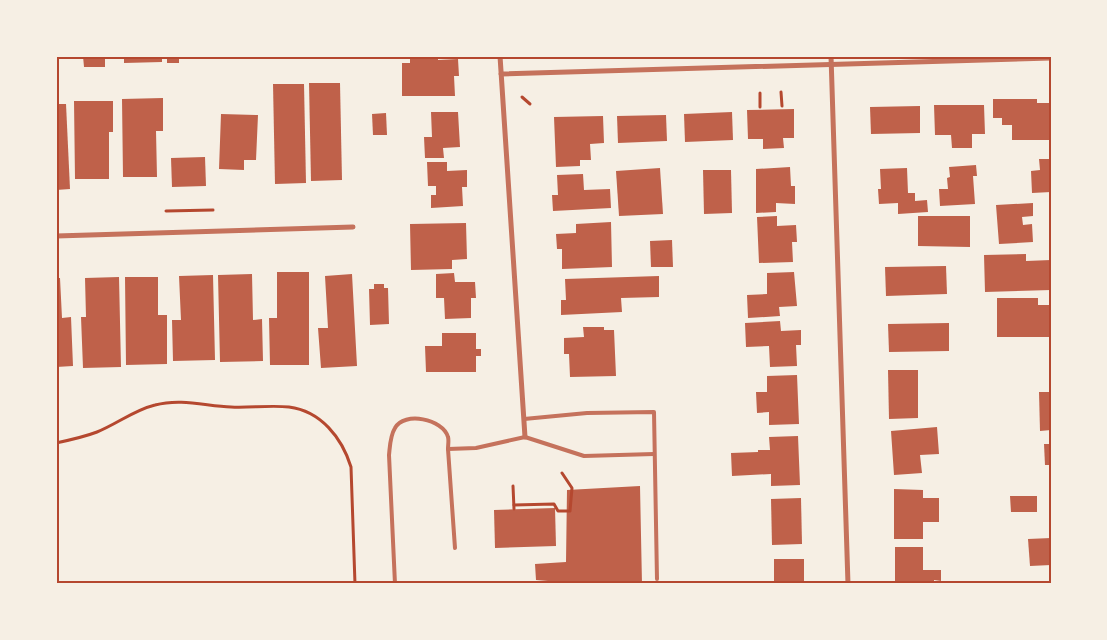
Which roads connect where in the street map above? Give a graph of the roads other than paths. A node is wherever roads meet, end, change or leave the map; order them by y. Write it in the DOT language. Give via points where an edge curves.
graph roads {
  1 [pos="500,56"];
  2 [pos="832,56"];
  3 [pos="1051,58"];
  4 [pos="832,64"];
  5 [pos="501,74"];
  6 [pos="353,227"];
  7 [pos="56,236"];
  8 [pos="524,419"];
  9 [pos="525,438"];
  10 [pos="448,449"];
  11 [pos="654,454"];
  12 [pos="455,548"];
  13 [pos="657,579"];
  14 [pos="395,584"];
  15 [pos="848,584"];
  1 -- 5 [label="street"];
  2 -- 4 [label="street"];
  3 -- 4 [label="street"];
  4 -- 5 [label="street"];
  4 -- 15 [label="street"];
  5 -- 8 [label="street"];
  6 -- 7 [label="street"];
  8 -- 9 [label="street"];
  8 -- 11 [label="lane" via="587,413 654,412"];
  9 -- 10 [label="lane" via="476,448"];
  9 -- 11 [label="lane" via="584,456"];
  10 -- 12 [label="lane"];
  10 -- 14 [label="lane" via="448,436 442,427 428,419 408,420 394,428 389,455"];
  11 -- 13 [label="lane"];
}
